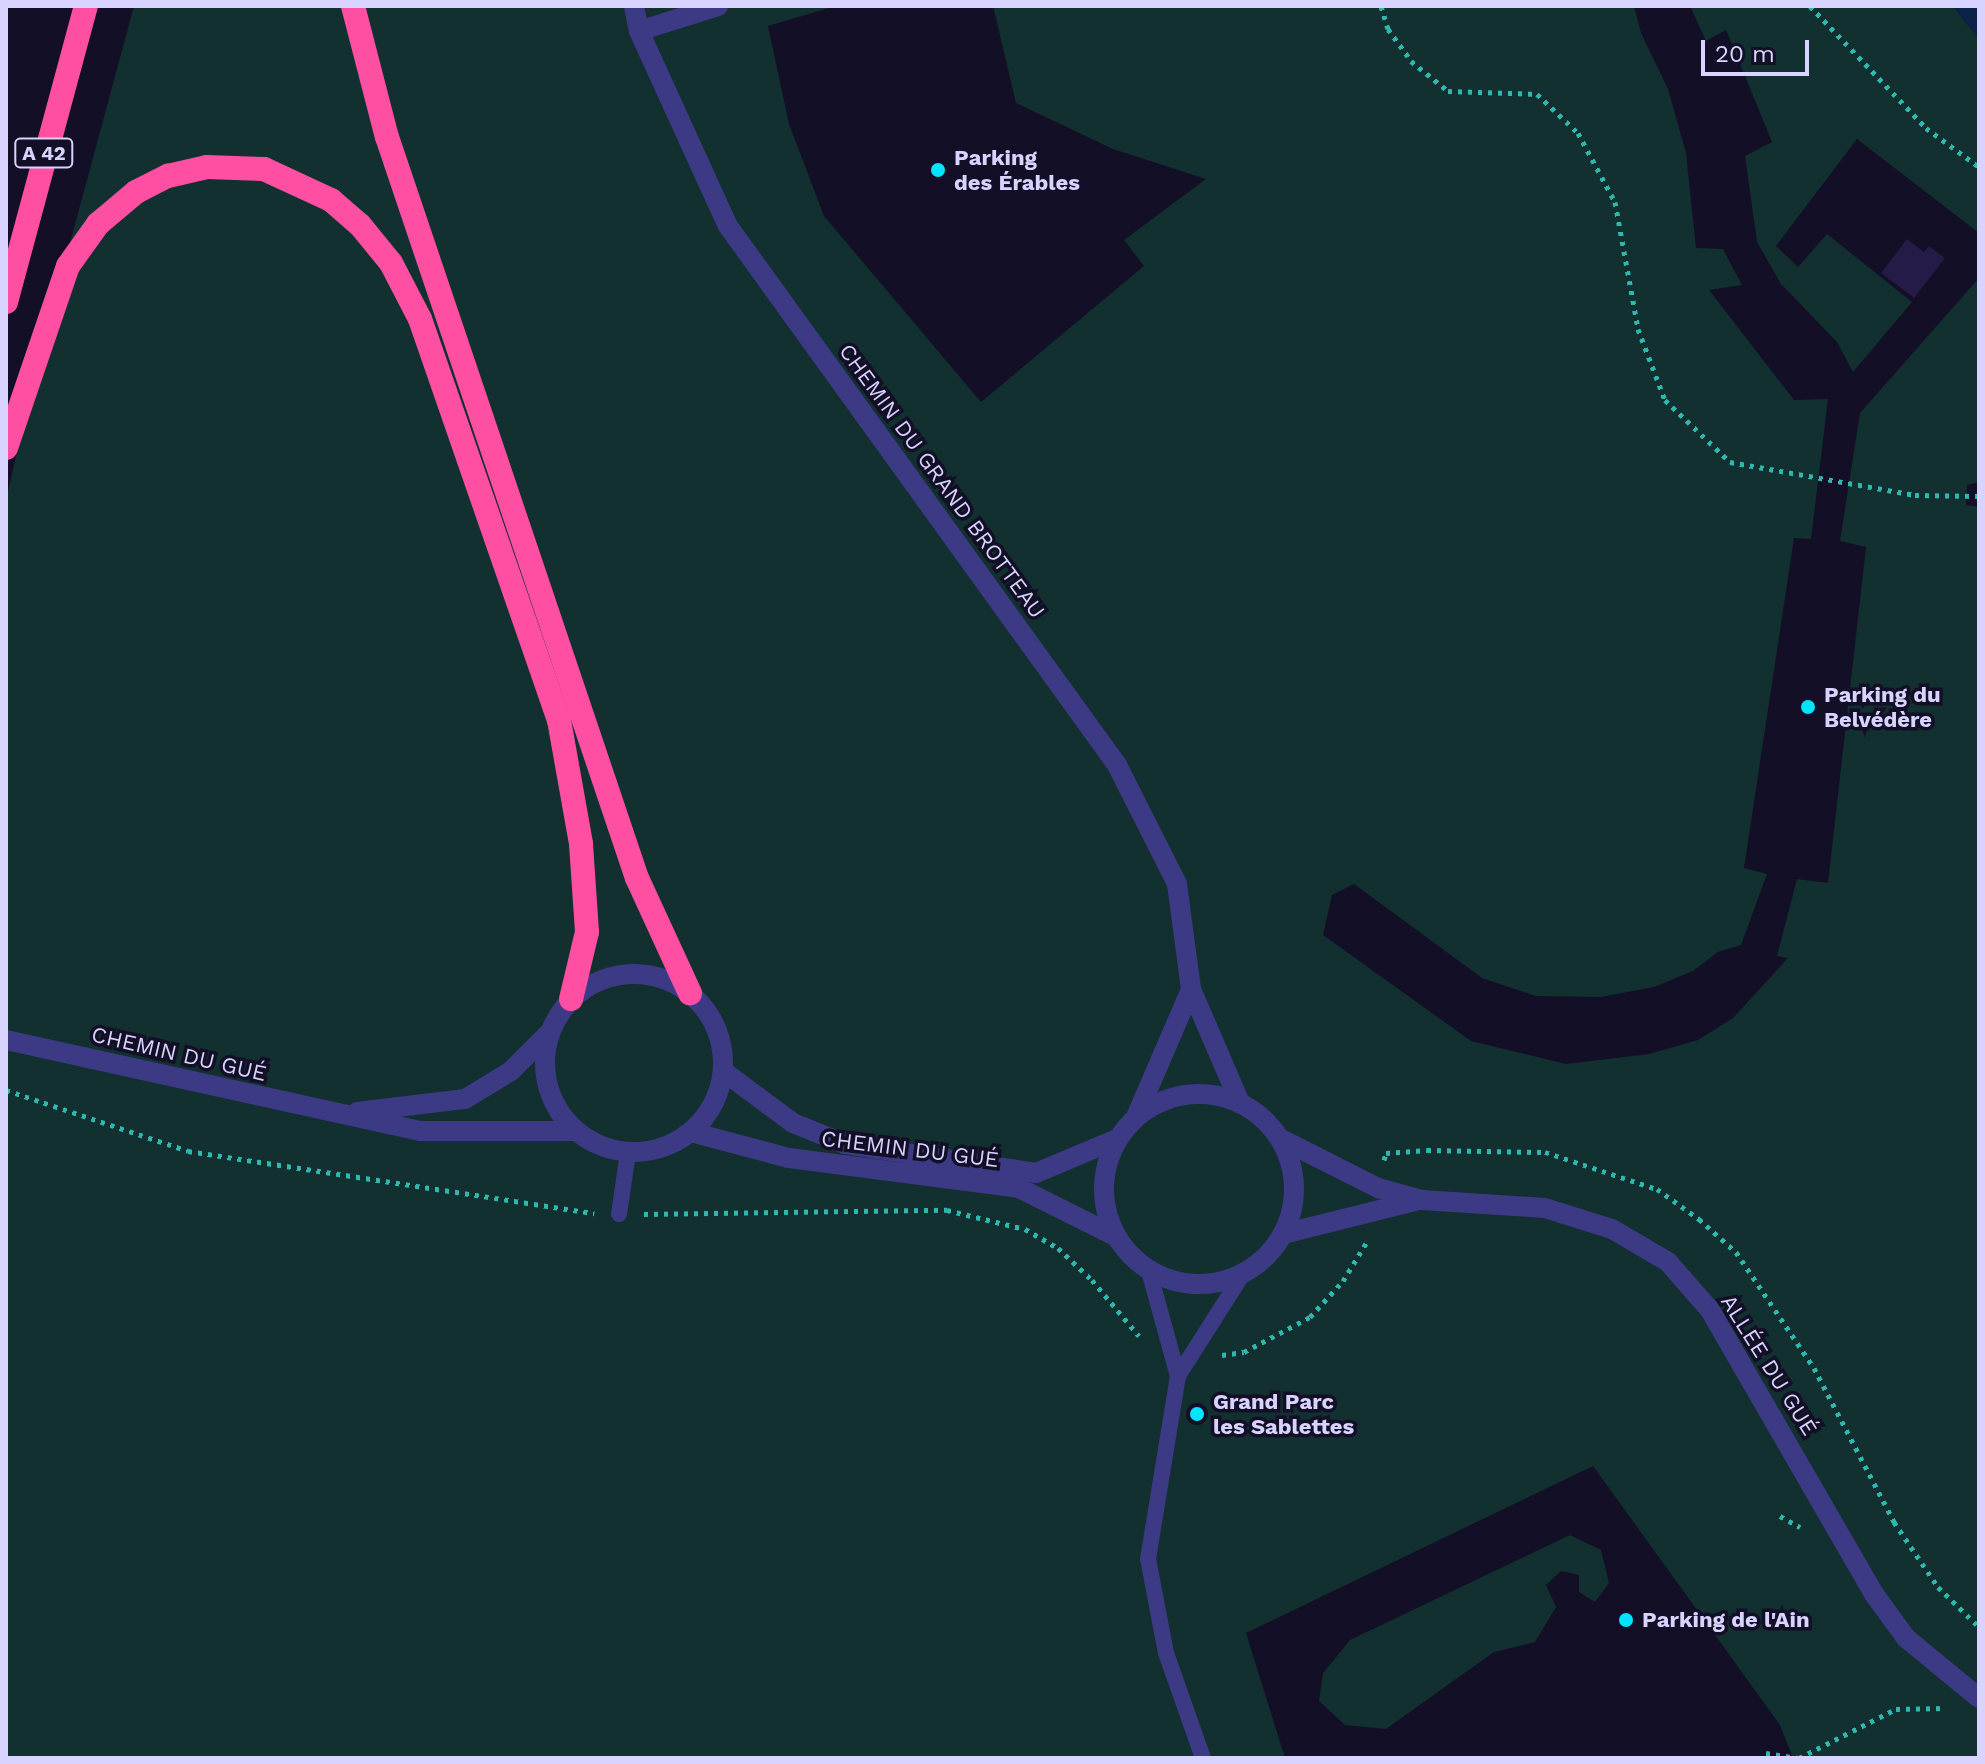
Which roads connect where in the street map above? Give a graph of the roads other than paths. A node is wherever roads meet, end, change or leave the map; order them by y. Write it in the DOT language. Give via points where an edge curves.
graph roads {
  1 [pos="86,6"];
  2 [pos="353,6"];
  3 [pos="634,6"];
  4 [pos="718,6"];
  5 [pos="639,31"];
  6 [pos="6,302"];
  7 [pos="6,448"];
  8 [pos="1191,989"];
  9 [pos="690,993"];
  10 [pos="571,999"];
  11 [pos="550,1032"];
  12 [pos="6,1040"];
  13 [pos="723,1071"];
  14 [pos="1240,1103"];
  15 [pos="342,1114"];
  16 [pos="1136,1117"];
  17 [pos="576,1131"];
  18 [pos="691,1132"];
  19 [pos="1117,1139"];
  20 [pos="1281,1139"];
  21 [pos="628,1152"];
  22 [pos="1422,1200"];
  23 [pos="619,1214"];
  24 [pos="1283,1234"];
  25 [pos="1115,1236"];
  26 [pos="1149,1271"];
  27 [pos="1242,1275"];
  28 [pos="1178,1376"];
  29 [pos="1979,1698"];
  30 [pos="1203,1758"];
  1 -- 6 [label="highway, A 42"];
  2 -- 9 [label="highway" via="387,137 637,878"];
  3 -- 5 [label="street, CHEMIN DU GRAND BROTTEAU"];
  4 -- 5 [label="street"];
  5 -- 8 [label="street, CHEMIN DU GRAND BROTTEAU" via="728,226 1117,765 1177,884"];
  7 -- 10 [label="highway" via="68,266 98,224 136,192 168,176 207,167 264,169 331,200 360,225 391,263 426,334 559,720 581,844 587,932"];
  8 -- 14 [label="street, CHEMIN DU GRAND BROTTEAU"];
  8 -- 16 [label="street"];
  9 -- 10 [label="street" via="652,975 629,973 590,985"];
  9 -- 13 [label="street" via="720,1037"];
  10 -- 11 [label="street"];
  11 -- 15 [label="street, CHEMIN DU GUÉ" via="511,1071 465,1099"];
  11 -- 17 [label="street" via="547,1085 555,1106"];
  12 -- 15 [label="street, CHEMIN DU GUÉ"];
  13 -- 18 [label="street" via="711,1107"];
  13 -- 19 [label="street, CHEMIN DU GUÉ" via="793,1123 845,1144 1036,1173"];
  14 -- 16 [label="street" via="1186,1094 1159,1102"];
  14 -- 20 [label="street"];
  15 -- 17 [label="street, CHEMIN DU GUÉ" via="420,1131"];
  16 -- 19 [label="street"];
  17 -- 21 [label="street" via="603,1147"];
  18 -- 21 [label="street" via="654,1151"];
  18 -- 25 [label="street, CHEMIN DU GUÉ" via="789,1158 1019,1188"];
  19 -- 25 [label="street" via="1103,1187"];
  20 -- 22 [label="street, ALLÉE DU GUÉ" via="1378,1188"];
  20 -- 24 [label="street" via="1294,1186"];
  21 -- 23 [label="lane"];
  22 -- 24 [label="street, ALLÉE DU GUÉ"];
  22 -- 29 [label="street, ALLÉE DU GUÉ" via="1545,1208 1612,1229 1668,1262 1710,1310 1874,1594 1906,1638"];
  24 -- 27 [label="street"];
  25 -- 26 [label="street"];
  26 -- 27 [label="street" via="1179,1283 1211,1285"];
  26 -- 28 [label="lane"];
  27 -- 28 [label="lane"];
  28 -- 30 [label="lane" via="1148,1559 1166,1653"];
}
